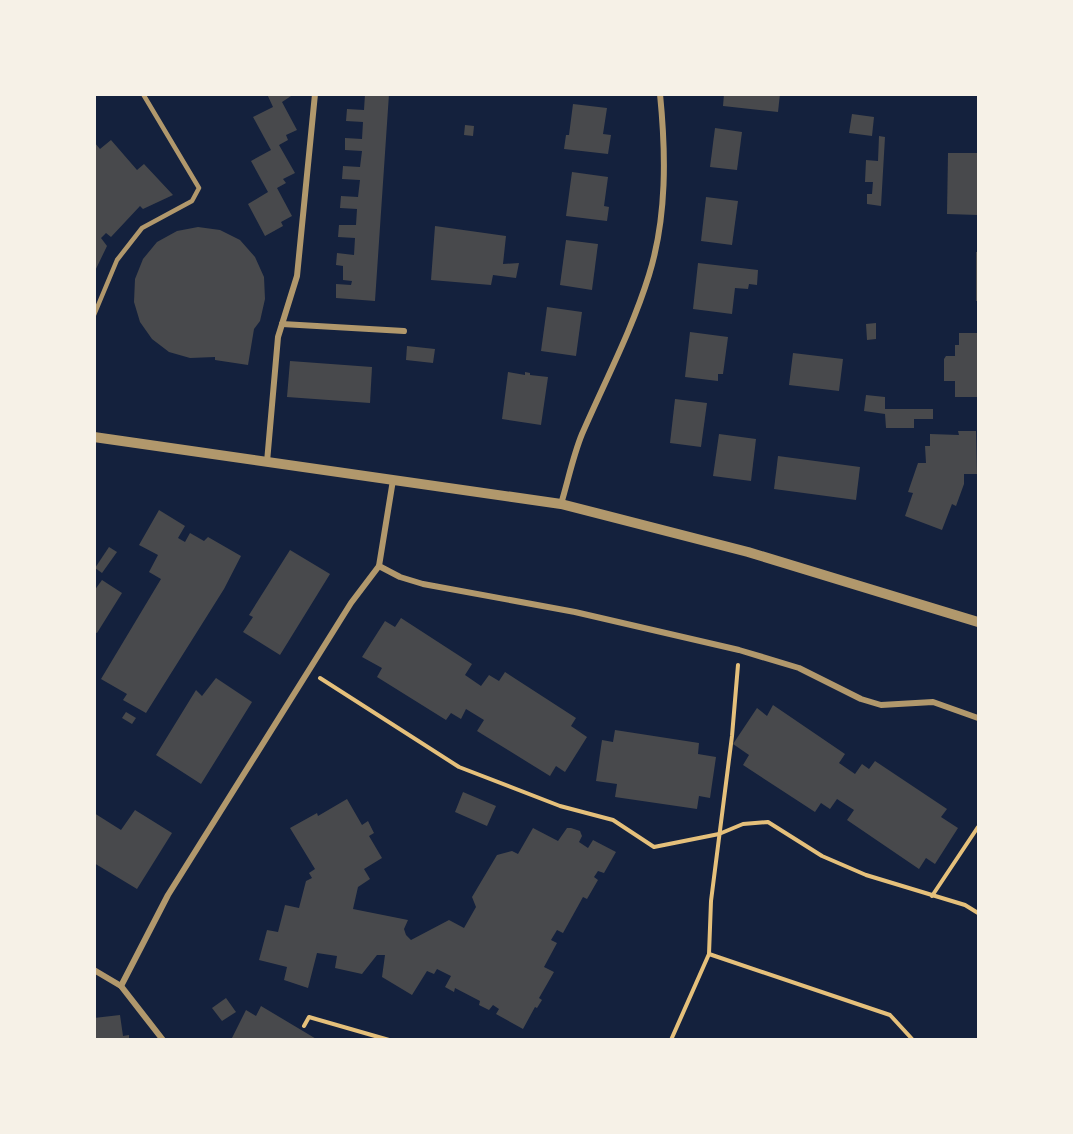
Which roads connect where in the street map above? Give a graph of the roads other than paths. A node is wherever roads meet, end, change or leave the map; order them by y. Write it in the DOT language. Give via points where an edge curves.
graph roads {
  1 [pos="143,94"];
  2 [pos="315,94"];
  3 [pos="660,94"];
  4 [pos="94,315"];
  5 [pos="282,324"];
  6 [pos="404,332"];
  7 [pos="94,437"];
  8 [pos="267,462"];
  9 [pos="393,480"];
  10 [pos="561,504"];
  11 [pos="379,566"];
  12 [pos="978,622"];
  13 [pos="978,718"];
  14 [pos="94,970"];
  15 [pos="121,986"];
  16 [pos="163,1040"];
  1 -- 4 [label="lane" via="199,188 192,201 142,228 117,260"];
  2 -- 5 [label="street" via="297,276"];
  3 -- 10 [label="street" via="664,173 660,224 650,273 581,436"];
  5 -- 6 [label="street"];
  5 -- 8 [label="street"];
  7 -- 8 [label="street"];
  8 -- 9 [label="street"];
  9 -- 10 [label="street"];
  9 -- 11 [label="street"];
  10 -- 12 [label="street" via="748,552"];
  11 -- 13 [label="street" via="423,584 575,612 740,650 799,668 881,705 933,702"];
  11 -- 15 [label="street" via="351,603 168,895"];
  14 -- 15 [label="street"];
  15 -- 16 [label="street"];
}
